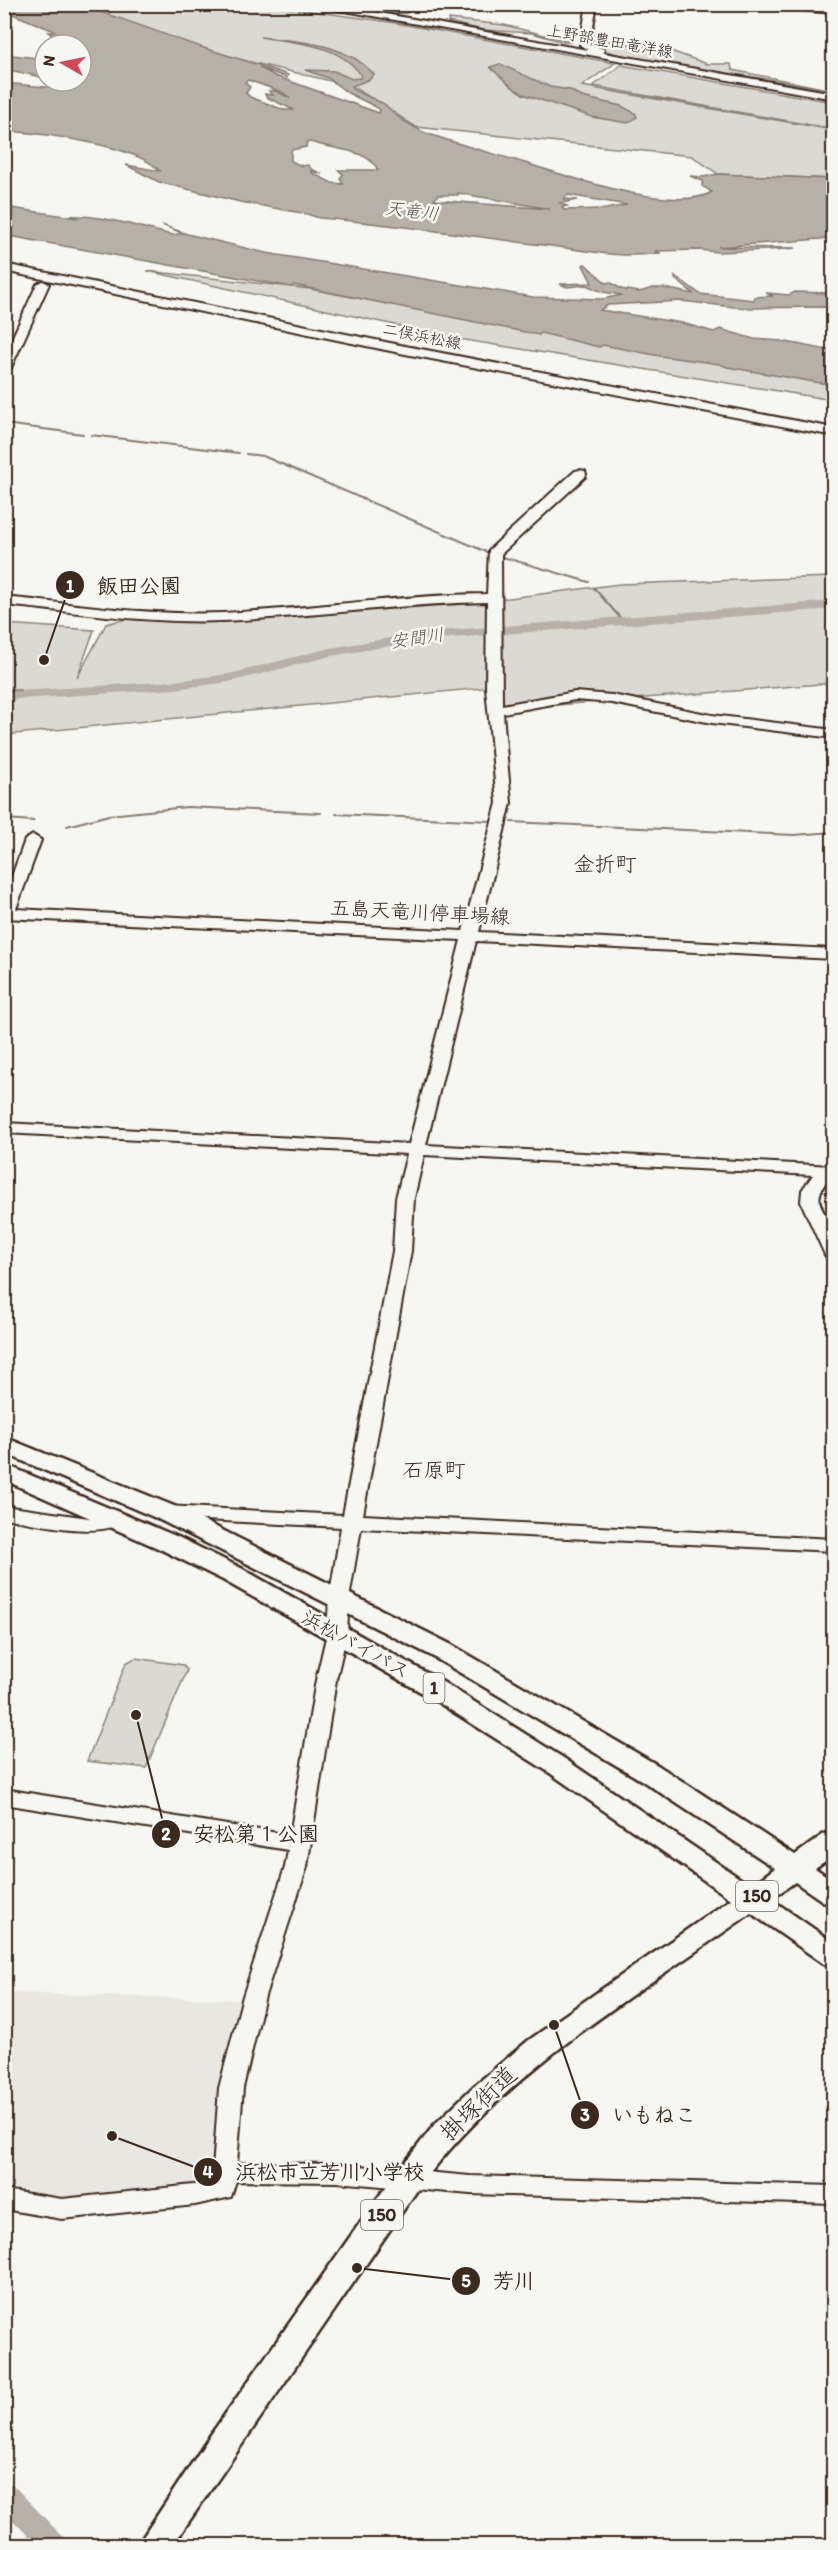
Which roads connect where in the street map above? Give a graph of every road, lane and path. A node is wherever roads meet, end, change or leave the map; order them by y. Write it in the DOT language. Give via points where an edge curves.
graph roads {
  1 [pos="309,4"];
  2 [pos="592,4"];
  3 [pos="762,4"];
  4 [pos="834,10"];
  5 [pos="626,59"];
  6 [pos="834,96"];
  7 [pos="4,267"];
  8 [pos="43,284"];
  9 [pos="4,370"];
  10 [pos="834,432"];
  11 [pos="580,474"];
  12 [pos="494,598"];
  13 [pos="4,602"];
  14 [pos="496,710"];
  15 [pos="834,734"];
  16 [pos="33,840"];
  17 [pos="6,913"];
  18 [pos="471,935"];
  19 [pos="834,954"];
  20 [pos="4,1128"];
  21 [pos="415,1150"];
  22 [pos="830,1171"];
  23 [pos="834,1255"];
  24 [pos="4,1444"];
  25 [pos="4,1471"];
  26 [pos="4,1512"];
  27 [pos="165,1512"];
  28 [pos="114,1519"];
  29 [pos="352,1520"];
  30 [pos="834,1545"];
  31 [pos="339,1599"];
  32 [pos="337,1633"];
  33 [pos="4,1796"];
  34 [pos="834,1841"];
  35 [pos="299,1844"];
  36 [pos="795,1869"];
  37 [pos="834,1895"];
  38 [pos="751,1900"];
  39 [pos="834,1958"];
  40 [pos="224,2172"];
  41 [pos="406,2181"];
  42 [pos="834,2195"];
  43 [pos="4,2199"];
  44 [pos="153,2546"];
  1 -- 5 [label="street, 上野部豊田竜洋線"];
  2 -- 5 [label="street" via="585,45"];
  3 -- 4 [label="street"];
  5 -- 6 [label="street, 上野部豊田竜洋線"];
  7 -- 10 [label="street, 二俣浜松線" via="400,349"];
  8 -- 9 [label="street"];
  11 -- 12 [label="street" via="494,553"];
  12 -- 13 [label="street" via="432,599 222,617 160,616"];
  12 -- 14 [label="street"];
  14 -- 15 [label="street" via="564,697 604,698 712,719"];
  14 -- 18 [label="street" via="504,803"];
  16 -- 17 [label="street"];
  17 -- 18 [label="street, 五島天竜川停車場線"];
  18 -- 19 [label="street, 五島天竜川停車場線"];
  18 -- 21 [label="street"];
  20 -- 21 [label="street"];
  21 -- 22 [label="street"];
  21 -- 29 [label="street" via="405,1198 402,1251"];
  22 -- 23 [label="street" via="811,1190 810,1202"];
  24 -- 27 [label="highway, 浜松バイパス / 1"];
  25 -- 28 [label="highway, 浜松バイパス / 1"];
  26 -- 28 [label="street" via="97,1525"];
  27 -- 29 [label="street"];
  27 -- 31 [label="highway, 浜松バイパス / 1"];
  28 -- 32 [label="highway, 浜松バイパス / 1" via="232,1574"];
  29 -- 30 [label="street"];
  29 -- 31 [label="street"];
  31 -- 32 [label="street"];
  31 -- 36 [label="highway, 浜松バイパス / 1" via="441,1650 570,1724"];
  32 -- 35 [label="street"];
  32 -- 38 [label="highway, 浜松バイパス / 1" via="556,1765"];
  33 -- 35 [label="street"];
  34 -- 36 [label="highway, 掛塚街道 / 150"];
  35 -- 40 [label="street" via="296,1867 254,1996 231,2088"];
  36 -- 37 [label="highway, 浜松バイパス / 1"];
  36 -- 38 [label="highway, 掛塚街道 / 150"];
  38 -- 39 [label="highway, 浜松バイパス / 1"];
  38 -- 41 [label="highway, 掛塚街道 / 150" via="498,2081 434,2146"];
  40 -- 41 [label="street" via="337,2173"];
  40 -- 43 [label="street" via="223,2190 195,2196 63,2209"];
  41 -- 42 [label="street"];
  41 -- 44 [label="highway, 掛塚街道 / 150"];
}
